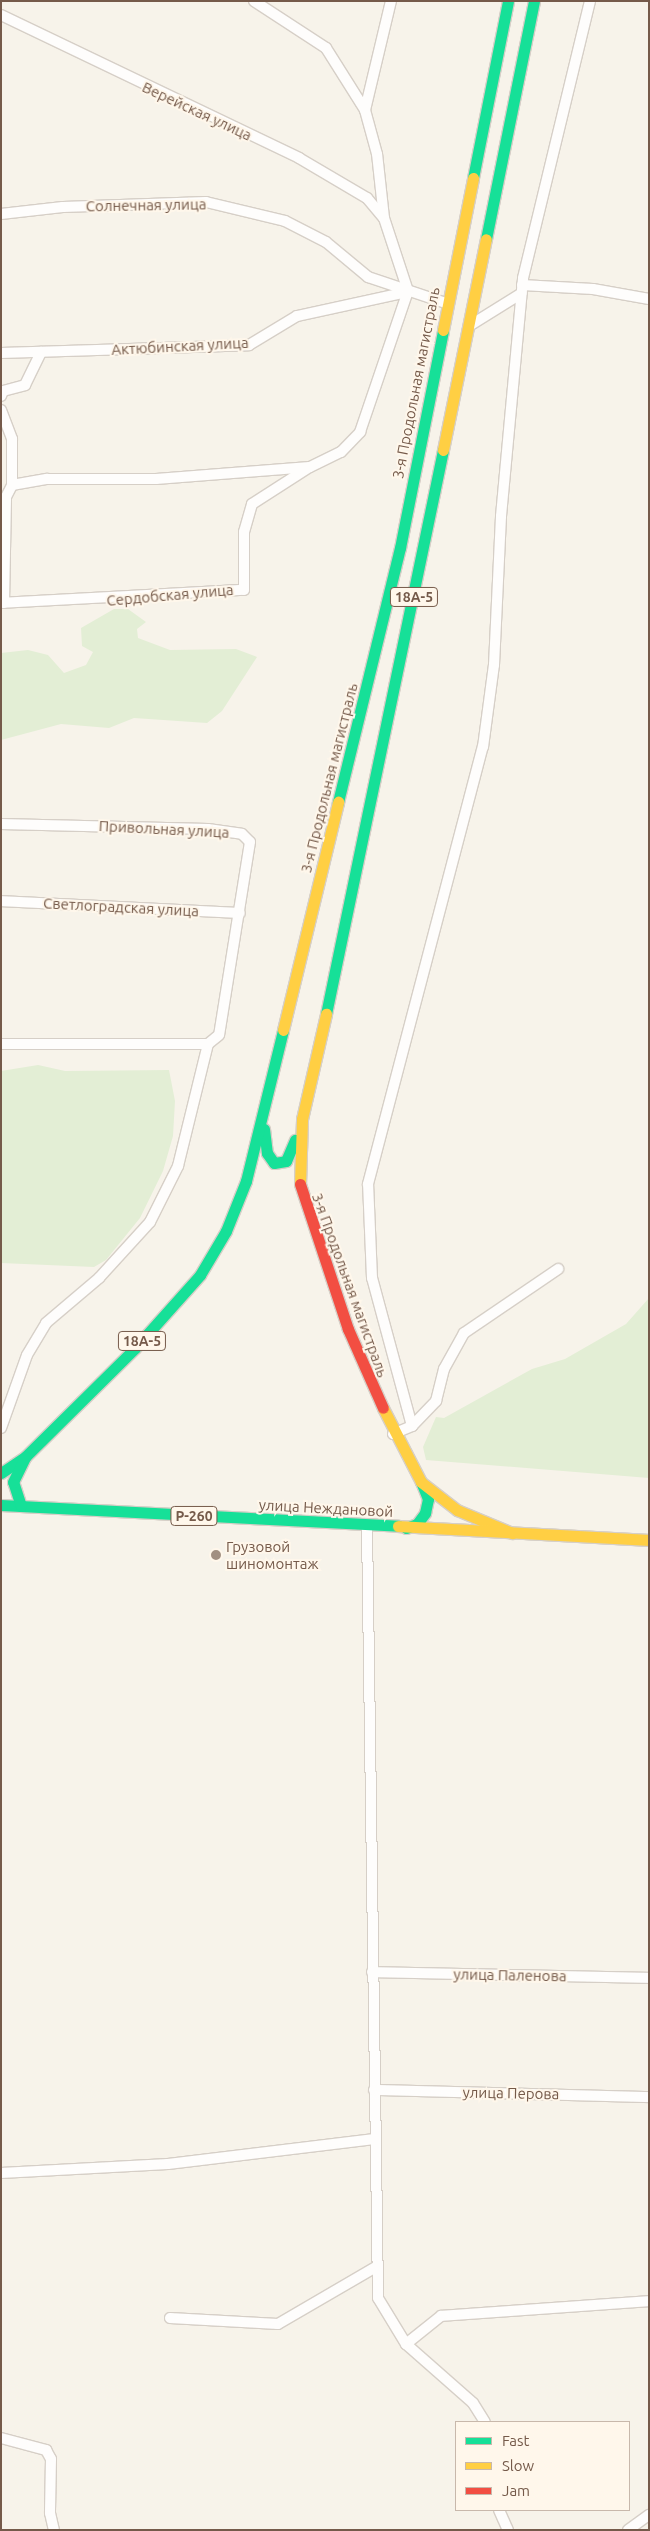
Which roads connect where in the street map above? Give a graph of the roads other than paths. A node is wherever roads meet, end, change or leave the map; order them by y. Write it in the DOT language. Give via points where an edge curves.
graph roads {
  1 [pos="254,1"];
  2 [pos="391,1"];
  3 [pos="508,1"];
  4 [pos="534,1"];
  5 [pos="590,1"];
  6 [pos="1,15"];
  7 [pos="365,110"];
  8 [pos="1,214"];
  9 [pos="384,218"];
  10 [pos="522,289"];
  11 [pos="408,292"];
  12 [pos="649,299"];
  13 [pos="446,303"];
  14 [pos="468,326"];
  15 [pos="41,352"];
  16 [pos="1,353"];
  17 [pos="1,396"];
  18 [pos="1,410"];
  19 [pos="310,467"];
  20 [pos="12,485"];
  21 [pos="3,603"];
  22 [pos="1,824"];
  23 [pos="1,901"];
  24 [pos="240,913"];
  25 [pos="1,1044"];
  26 [pos="208,1044"];
  27 [pos="264,1110"];
  28 [pos="302,1119"];
  29 [pos="246,1181"];
  30 [pos="300,1193"];
  31 [pos="558,1269"];
  32 [pos="412,1426"];
  33 [pos="1,1428"];
  34 [pos="394,1434"];
  35 [pos="26,1456"];
  36 [pos="1,1473"];
  37 [pos="421,1482"];
  38 [pos="1,1504"];
  39 [pos="21,1506"];
  40 [pos="367,1526"];
  41 [pos="406,1528"];
  42 [pos="512,1533"];
  43 [pos="649,1540"];
  44 [pos="372,1972"];
  45 [pos="649,1978"];
  46 [pos="374,2090"];
  47 [pos="649,2097"];
  48 [pos="374,2139"];
  49 [pos="1,2173"];
  50 [pos="18,2175"];
  51 [pos="1,2178"];
  52 [pos="376,2267"];
  53 [pos="649,2301"];
  54 [pos="170,2318"];
  55 [pos="406,2344"];
  56 [pos="484,2421"];
  57 [pos="1,2438"];
  58 [pos="499,2511"];
  59 [pos="649,2515"];
  60 [pos="54,2530"];
  61 [pos="508,2530"];
  62 [pos="628,2530"];
  1 -- 7 [label="street" via="326,48"];
  2 -- 7 [label="street"];
  3 -- 13 [label="highway, 3-я Продольная магистраль / 18А-5"];
  4 -- 14 [label="highway, 3-я Продольная магистраль / 18А-5"];
  5 -- 10 [label="street"];
  6 -- 9 [label="street, Верейская улица" via="299,158 367,198"];
  7 -- 9 [label="street" via="377,154"];
  8 -- 11 [label="street, Солнечная улица" via="63,207 206,202 285,221 326,242 368,277"];
  9 -- 11 [label="street"];
  10 -- 12 [label="street" via="593,289"];
  10 -- 14 [label="street"];
  10 -- 32 [label="street" via="501,516 494,665 483,747 368,1184 372,1278"];
  11 -- 13 [label="street, Солнечная улица"];
  11 -- 15 [label="street, Актюбинская улица" via="297,316 250,345"];
  11 -- 19 [label="street" via="360,432 341,452"];
  13 -- 27 [label="highway, 3-я Продольная магистраль / 18А-5" via="400,548"];
  14 -- 28 [label="highway, 3-я Продольная магистраль / 18А-5" via="347,925"];
  15 -- 16 [label="street, Актюбинская улица"];
  15 -- 17 [label="street" via="25,385 3,391"];
  18 -- 20 [label="street" via="12,438"];
  19 -- 20 [label="street" via="156,479 47,479"];
  19 -- 21 [label="street, Сердобская улица" via="252,504 244,532 244,590 90,602"];
  20 -- 21 [label="street" via="6,497"];
  22 -- 24 [label="street, Привольная улица" via="242,834 250,842"];
  23 -- 24 [label="street, Светлоградская улица"];
  24 -- 26 [label="street" via="219,1035"];
  25 -- 26 [label="street"];
  26 -- 33 [label="street" via="178,1166 150,1222 99,1278 46,1323 27,1355"];
  27 -- 28 [label="highway" via="267,1152 278,1164 292,1152"];
  27 -- 29 [label="highway, 3-я Продольная магистраль / 18А-5"];
  28 -- 30 [label="highway, 3-я Продольная магистраль / 18А-5"];
  29 -- 30 [label="highway" via="275,1169 289,1175"];
  29 -- 35 [label="highway, 3-я Продольная магистраль / 18А-5" via="226,1231 200,1276 135,1348"];
  30 -- 34 [label="highway, 3-я Продольная магистраль / 18А-5" via="348,1329"];
  31 -- 32 [label="street" via="464,1333 444,1369 436,1400"];
  32 -- 34 [label="street"];
  34 -- 37 [label="highway, 3-я Продольная магистраль / 18А-5"];
  35 -- 36 [label="highway, 3-я Продольная магистраль / 18А-5"];
  35 -- 39 [label="highway" via="14,1482"];
  37 -- 41 [label="highway" via="428,1499 425,1513 417,1524"];
  37 -- 42 [label="highway" via="457,1510"];
  38 -- 39 [label="highway, улица Неждановой / Р-260"];
  39 -- 40 [label="highway, улица Неждановой / Р-260"];
  40 -- 41 [label="highway, улица Неждановой / Р-260"];
  40 -- 44 [label="street"];
  41 -- 42 [label="highway, улица Неждановой / Р-260"];
  42 -- 43 [label="highway, улица Неждановой / Р-260"];
  44 -- 45 [label="street, улица Паленова"];
  44 -- 46 [label="street"];
  46 -- 47 [label="street, улица Перова"];
  46 -- 48 [label="street"];
  48 -- 50 [label="street" via="168,2164"];
  48 -- 52 [label="street"];
  49 -- 50 [label="street"];
  50 -- 51 [label="street"];
  52 -- 54 [label="street" via="278,2324"];
  52 -- 55 [label="street" via="378,2298"];
  53 -- 55 [label="street" via="441,2316"];
  55 -- 56 [label="street" via="473,2403"];
  57 -- 60 [label="street" via="37,2444 51,2459 50,2513"];
  58 -- 61 [label="street"];
  59 -- 62 [label="street"];
}
